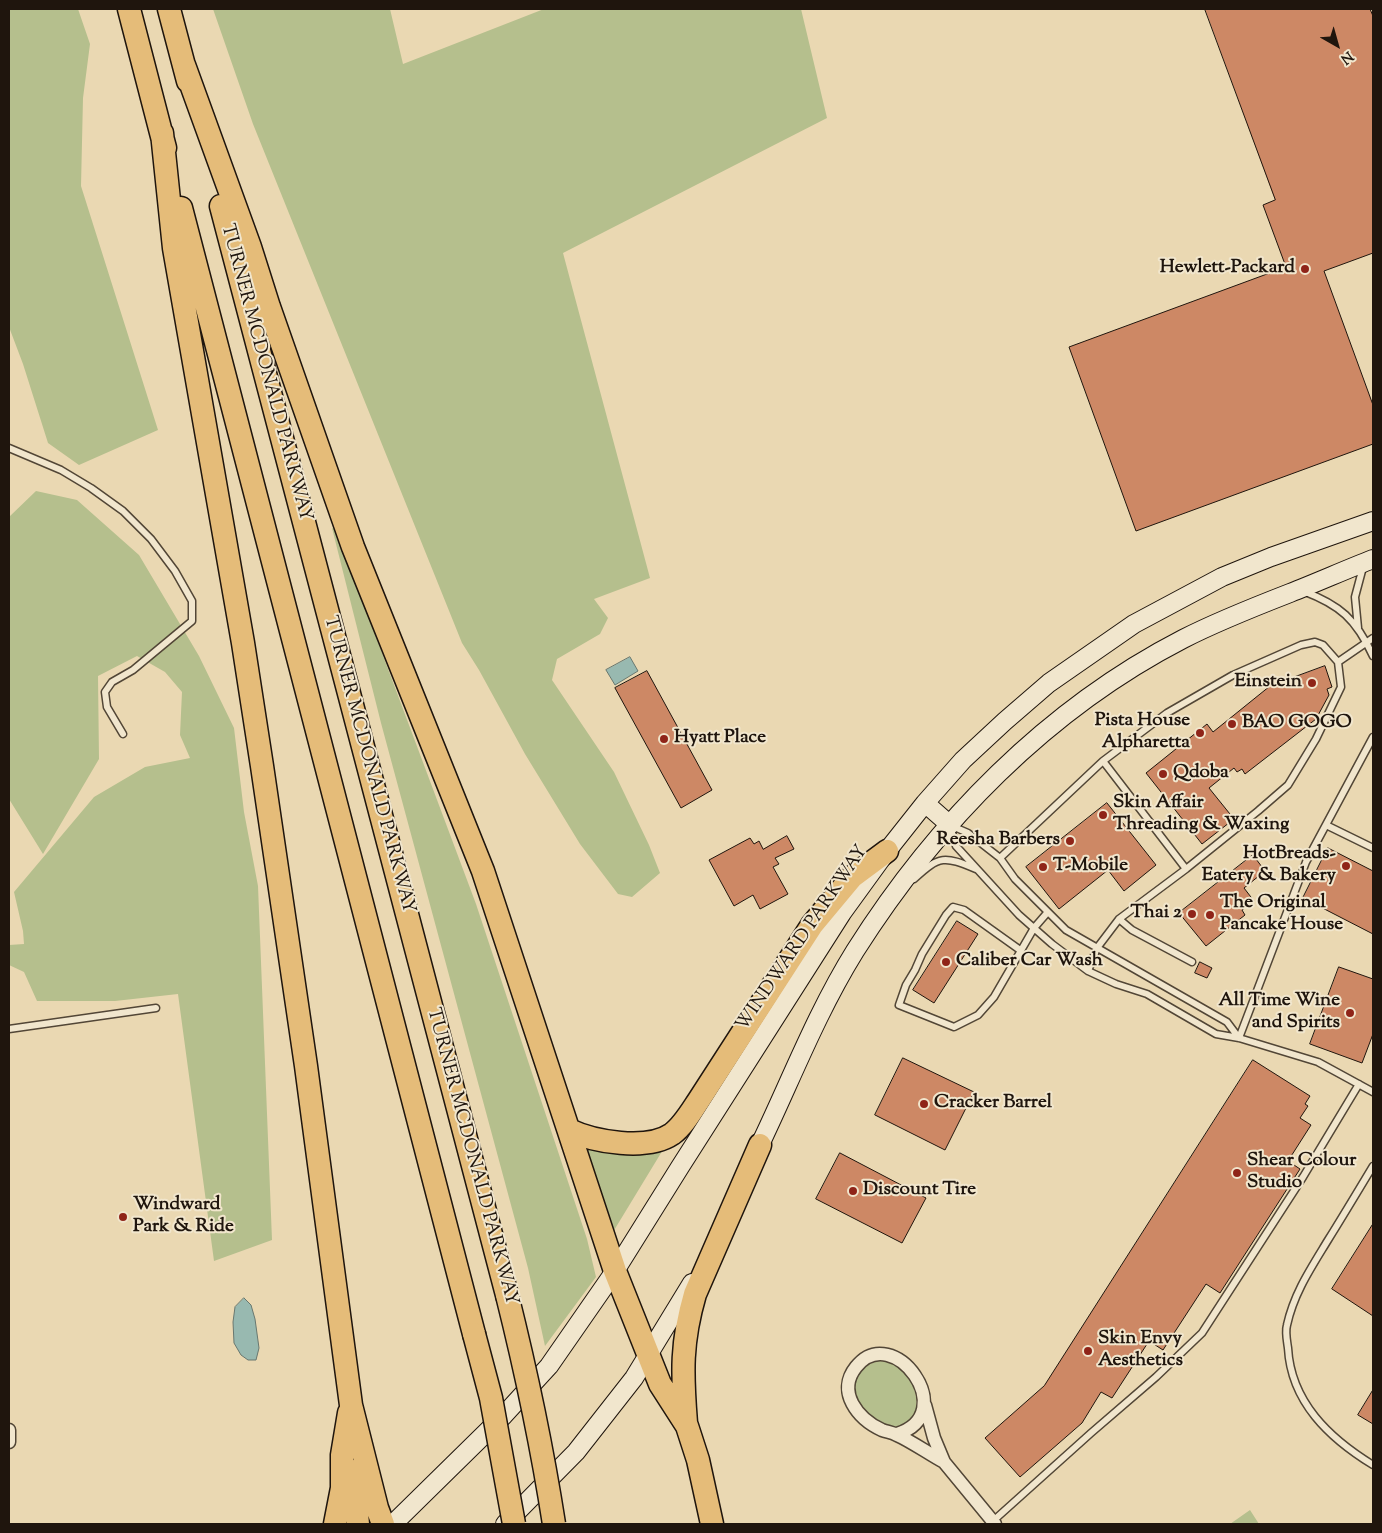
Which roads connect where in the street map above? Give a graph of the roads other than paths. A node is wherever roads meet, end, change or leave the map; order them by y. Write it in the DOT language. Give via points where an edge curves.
graph roads {
  1 [pos="129,9"];
  2 [pos="169,9"];
  3 [pos="184,65"];
  4 [pos="162,133"];
  5 [pos="9,448"];
  6 [pos="1373,522"];
  7 [pos="1369,561"];
  8 [pos="1299,589"];
  9 [pos="1358,629"];
  10 [pos="1373,638"];
  11 [pos="1366,642"];
  12 [pos="1373,656"];
  13 [pos="1338,662"];
  14 [pos="123,734"];
  15 [pos="1373,737"];
  16 [pos="1103,761"];
  17 [pos="925,803"];
  18 [pos="950,825"];
  19 [pos="1326,825"];
  20 [pos="1373,848"];
  21 [pos="887,850"];
  22 [pos="1000,858"];
  23 [pos="1186,869"];
  24 [pos="979,870"];
  25 [pos="1047,912"];
  26 [pos="1119,919"];
  27 [pos="1034,928"];
  28 [pos="1097,948"];
  29 [pos="1020,950"];
  30 [pos="855,951"];
  31 [pos="1192,962"];
  32 [pos="1088,971"];
  33 [pos="156,1008"];
  34 [pos="9,1029"];
  35 [pos="1239,1038"];
  36 [pos="1360,1084"];
  37 [pos="1373,1092"];
  38 [pos="569,1130"];
  39 [pos="760,1145"];
  40 [pos="1373,1166"];
  41 [pos="615,1272"];
  42 [pos="648,1356"];
  43 [pos="351,1404"];
  44 [pos="925,1406"];
  45 [pos="687,1426"];
  46 [pos="9,1430"];
  47 [pos="897,1434"];
  48 [pos="9,1442"];
  49 [pos="364,1455"];
  50 [pos="944,1462"];
  51 [pos="1373,1465"];
  52 [pos="994,1523"];
  53 [pos="335,1524"];
  54 [pos="358,1524"];
  55 [pos="383,1524"];
  56 [pos="394,1524"];
  57 [pos="505,1524"];
  58 [pos="514,1524"];
  59 [pos="554,1524"];
  60 [pos="712,1524"];
  1 -- 4 [label="highway, TURNER MCDONALD PARKWAY"];
  2 -- 3 [label="highway, TURNER MCDONALD PARKWAY"];
  3 -- 38 [label="highway" via="353,547 483,871"];
  3 -- 59 [label="highway, TURNER MCDONALD PARKWAY, bridge" via="507,1296 537,1426"];
  4 -- 43 [label="highway" via="174,248 244,643"];
  4 -- 58 [label="highway, TURNER MCDONALD PARKWAY, bridge" via="491,1398"];
  5 -- 14 [label="lane" via="61,470 123,511 175,571 192,601 192,621 133,670 112,682 105,692 107,707"];
  6 -- 17 [label="main road, WINDWARD PARKWAY" via="1222,577 1134,624 1049,684 1005,721 963,760"];
  7 -- 8 [label="main road"];
  7 -- 9 [label="lane" via="1355,597"];
  8 -- 9 [label="lane" via="1335,605"];
  8 -- 18 [label="main road" via="1222,619 1182,639 1092,694 1038,736"];
  9 -- 11 [label="lane"];
  10 -- 11 [label="lane"];
  11 -- 12 [label="lane"];
  11 -- 13 [label="lane"];
  13 -- 16 [label="lane" via="1323,645 1315,642 1301,645 1233,675 1167,713"];
  13 -- 23 [label="lane" via="1342,687 1288,785"];
  15 -- 19 [label="lane"];
  16 -- 22 [label="lane"];
  16 -- 23 [label="lane"];
  17 -- 18 [label="main road"];
  17 -- 21 [label="main road, WINDWARD PARKWAY"];
  18 -- 22 [label="lane" via="968,833"];
  18 -- 24 [label="lane" via="956,846"];
  18 -- 30 [label="main road" via="906,877"];
  19 -- 20 [label="lane"];
  19 -- 35 [label="lane" via="1306,862"];
  21 -- 38 [label="highway" via="852,877 812,925 699,1100 671,1135 645,1142 619,1143 581,1136"];
  21 -- 41 [label="main road, WINDWARD PARKWAY" via="837,922"];
  22 -- 25 [label="lane" via="1015,880"];
  23 -- 26 [label="lane"];
  24 -- 27 [label="lane" via="1018,915"];
  24 -- 30 [label="lane" via="946,859 931,864 904,889"];
  25 -- 27 [label="lane"];
  25 -- 28 [label="lane" via="1066,930"];
  26 -- 28 [label="lane"];
  26 -- 31 [label="lane" via="1132,930"];
  27 -- 29 [label="lane"];
  27 -- 32 [label="lane"];
  28 -- 32 [label="lane"];
  28 -- 35 [label="lane" via="1227,1022"];
  29 -- 29 [label="lane" via="964,910 953,907 922,954 899,1005 954,1027 978,1015 994,996"];
  30 -- 39 [label="main road" via="798,1058"];
  32 -- 35 [label="lane" via="1146,994 1216,1034"];
  33 -- 34 [label="lane"];
  35 -- 36 [label="lane" via="1318,1062"];
  36 -- 37 [label="lane"];
  36 -- 52 [label="lane" via="1202,1333"];
  38 -- 41 [label="highway"];
  39 -- 42 [label="main road" via="688,1291"];
  39 -- 45 [label="highway" via="695,1294 688,1318 682,1358"];
  40 -- 51 [label="lane" via="1300,1285 1286,1327 1288,1363 1295,1384 1313,1415 1332,1436"];
  41 -- 42 [label="highway"];
  41 -- 56 [label="main road, WINDWARD PARKWAY" via="549,1366"];
  42 -- 45 [label="highway" via="660,1384"];
  42 -- 57 [label="main road" via="576,1452"];
  43 -- 49 [label="highway"];
  43 -- 53 [label="highway"];
  44 -- 47 [label="street" via="918,1422"];
  44 -- 47 [label="street" via="919,1384 905,1363 881,1354 863,1359 850,1378 850,1400 865,1420"];
  44 -- 50 [label="street"];
  45 -- 60 [label="highway"];
  46 -- 48 [label="street"];
  47 -- 50 [label="street"];
  49 -- 54 [label="highway" via="355,1493"];
  49 -- 55 [label="highway"];
  50 -- 52 [label="street"];
}
